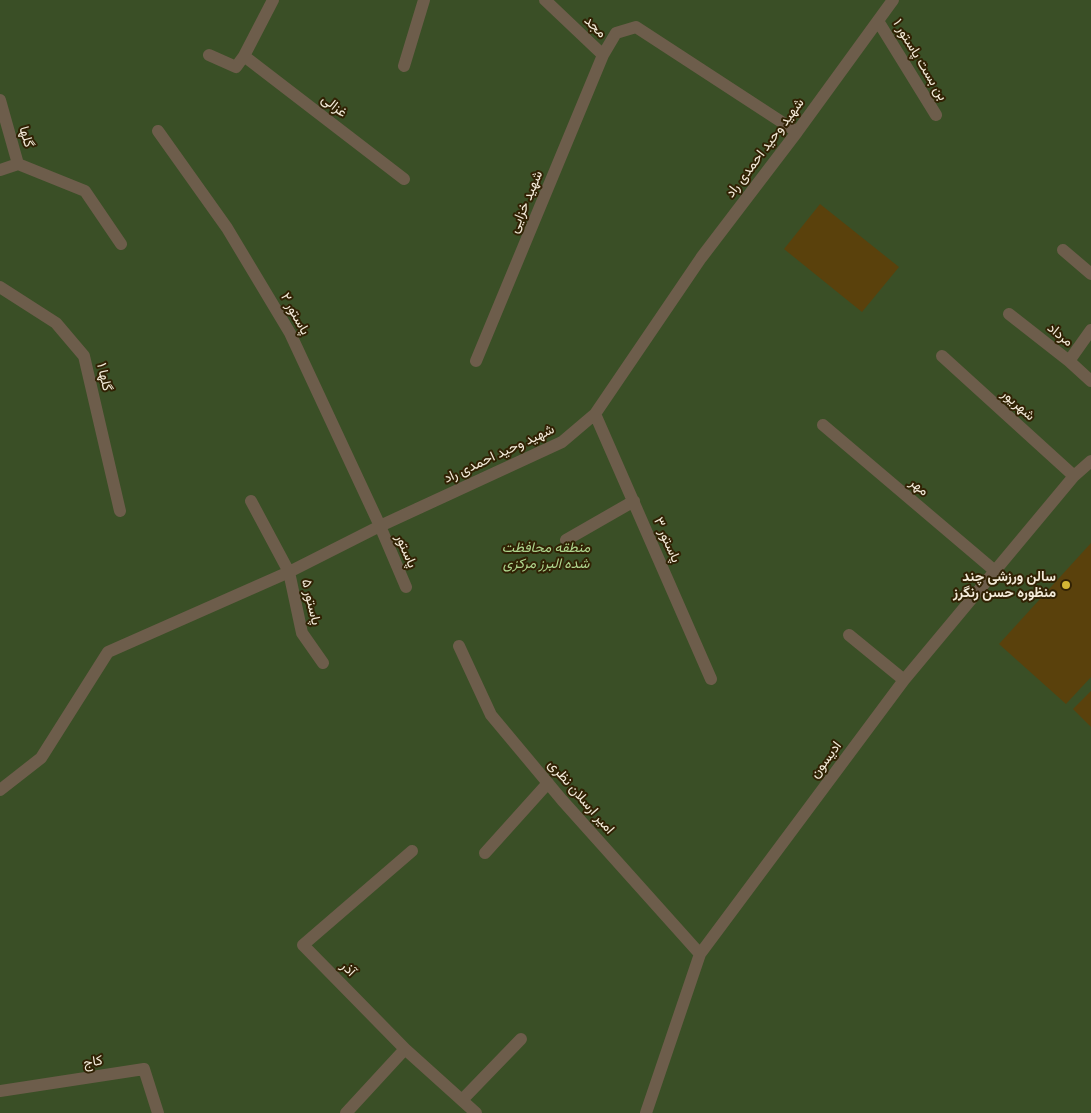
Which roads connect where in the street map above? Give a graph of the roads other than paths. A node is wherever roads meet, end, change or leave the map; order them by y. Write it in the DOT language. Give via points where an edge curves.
graph roads {
  1 [pos="273,0"];
  2 [pos="424,0"];
  3 [pos="545,0"];
  4 [pos="893,0"];
  5 [pos="878,21"];
  6 [pos="209,55"];
  7 [pos="603,55"];
  8 [pos="244,56"];
  9 [pos="404,66"];
  10 [pos="0,100"];
  11 [pos="936,115"];
  12 [pos="158,131"];
  13 [pos="797,132"];
  14 [pos="18,164"];
  15 [pos="0,170"];
  16 [pos="404,179"];
  17 [pos="121,244"];
  18 [pos="1062,250"];
  19 [pos="1091,274"];
  20 [pos="0,287"];
  21 [pos="1009,314"];
  22 [pos="1091,330"];
  23 [pos="942,356"];
  24 [pos="476,361"];
  25 [pos="1069,361"];
  26 [pos="1091,381"];
  27 [pos="595,414"];
  28 [pos="823,425"];
  29 [pos="1091,461"];
  30 [pos="1074,476"];
  31 [pos="250,501"];
  32 [pos="634,502"];
  33 [pos="120,512"];
  34 [pos="380,526"];
  35 [pos="566,540"];
  36 [pos="995,571"];
  37 [pos="288,572"];
  38 [pos="406,587"];
  39 [pos="849,635"];
  40 [pos="459,646"];
  41 [pos="323,663"];
  42 [pos="711,679"];
  43 [pos="904,680"];
  44 [pos="548,783"];
  45 [pos="0,790"];
  46 [pos="412,851"];
  47 [pos="485,853"];
  48 [pos="700,954"];
  49 [pos="521,1039"];
  50 [pos="405,1049"];
  51 [pos="0,1091"];
  52 [pos="462,1100"];
  53 [pos="158,1113"];
  54 [pos="346,1113"];
  55 [pos="476,1113"];
  56 [pos="646,1113"];
  1 -- 8 [label="street"];
  2 -- 9 [label="street"];
  3 -- 7 [label="street, مجد"];
  4 -- 5 [label="street, شهید وحید احمدی راد"];
  5 -- 11 [label="street, بن بست پاستور ۱"];
  5 -- 13 [label="street, شهید وحید احمدی راد"];
  6 -- 8 [label="street" via="236,67"];
  7 -- 13 [label="street, شهید خزایی" via="616,33 636,27"];
  7 -- 24 [label="street, شهید خزایی"];
  8 -- 16 [label="street, غزالی"];
  10 -- 14 [label="street, گلها"];
  12 -- 34 [label="street, پاستور ۲" via="227,228 290,333"];
  13 -- 27 [label="street, شهید وحید احمدی راد" via="701,258"];
  14 -- 15 [label="street, گلها"];
  14 -- 17 [label="street" via="85,191"];
  18 -- 19 [label="street"];
  20 -- 33 [label="street, گلها ۱" via="56,323 84,356"];
  21 -- 25 [label="street, مرداد"];
  22 -- 25 [label="street"];
  23 -- 30 [label="street, شهریور"];
  25 -- 26 [label="street, مرداد"];
  27 -- 32 [label="street, پاستور ۳"];
  27 -- 34 [label="street, شهید وحید احمدی راد" via="562,442"];
  28 -- 36 [label="street, مهر"];
  29 -- 30 [label="street, ادیسون"];
  30 -- 36 [label="street, ادیسون"];
  31 -- 37 [label="street, پاستور ۵"];
  32 -- 35 [label="street"];
  32 -- 42 [label="street, پاستور ۳"];
  34 -- 37 [label="street, شهید وحید احمدی راد"];
  34 -- 38 [label="street, پاستور"];
  36 -- 43 [label="street, ادیسون"];
  37 -- 41 [label="street, پاستور ۵" via="302,633"];
  37 -- 45 [label="street, شهید وحید احمدی راد" via="108,652 41,758"];
  39 -- 43 [label="street"];
  40 -- 44 [label="street, امیر ارسلان نظری" via="491,715"];
  43 -- 48 [label="street, ادیسون"];
  44 -- 47 [label="street"];
  44 -- 48 [label="street, امیر ارسلان نظری"];
  46 -- 50 [label="street, آذر" via="303,945"];
  48 -- 56 [label="street, ادیسون"];
  49 -- 52 [label="street"];
  50 -- 52 [label="street, آذر"];
  50 -- 54 [label="street"];
  51 -- 53 [label="street, کاج" via="144,1069"];
  52 -- 55 [label="street, آذر"];
}
